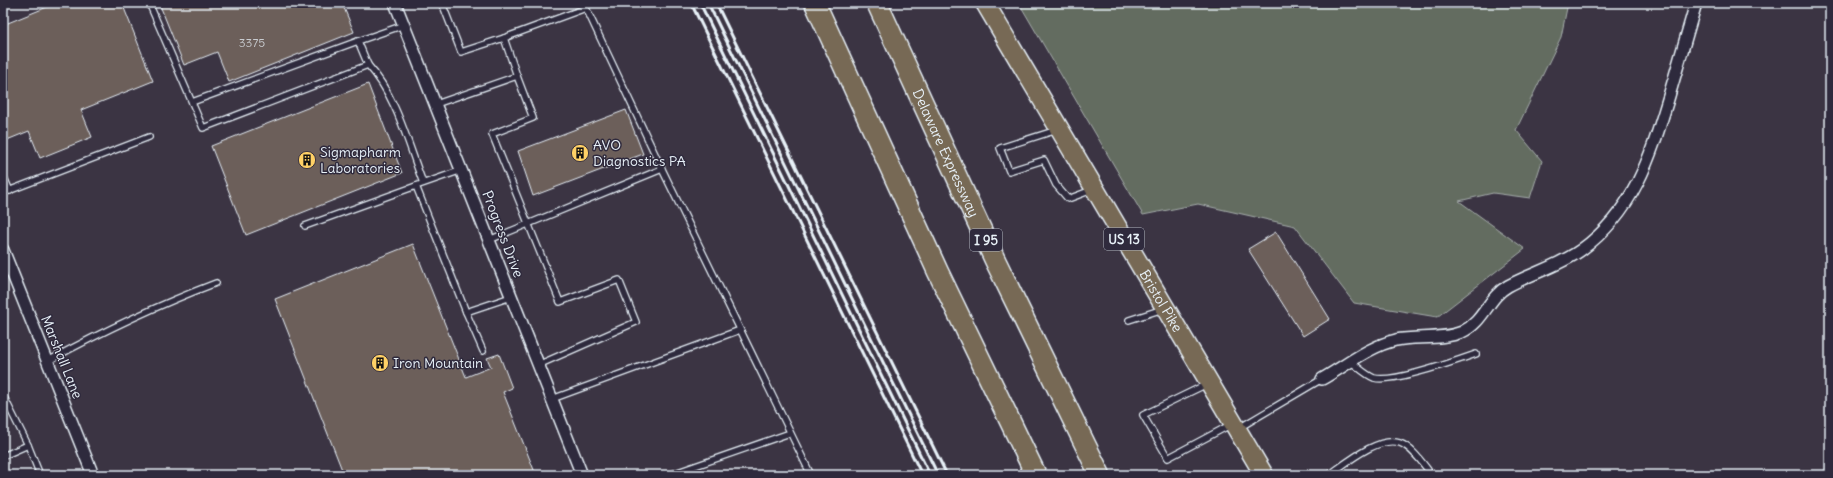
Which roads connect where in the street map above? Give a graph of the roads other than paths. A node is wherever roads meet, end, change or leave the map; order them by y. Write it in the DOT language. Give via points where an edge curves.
graph roads {
  1 [pos="149,3"];
  2 [pos="396,3"];
  3 [pos="442,3"];
  4 [pos="816,3"];
  5 [pos="877,3"];
  6 [pos="985,3"];
  7 [pos="1696,3"];
  8 [pos="585,6"];
  9 [pos="404,25"];
  10 [pos="504,38"];
  11 [pos="358,41"];
  12 [pos="368,66"];
  13 [pos="517,76"];
  14 [pos="192,102"];
  15 [pos="436,104"];
  16 [pos="1060,130"];
  17 [pos="149,137"];
  18 [pos="662,169"];
  19 [pos="462,170"];
  20 [pos="3,175"];
  21 [pos="423,184"];
  22 [pos="416,186"];
  23 [pos="1094,189"];
  24 [pos="10,191"];
  25 [pos="3,193"];
  26 [pos="527,224"];
  27 [pos="305,226"];
  28 [pos="489,240"];
  29 [pos="3,250"];
  30 [pos="216,283"];
  31 [pos="511,297"];
  32 [pos="1165,308"];
  33 [pos="466,312"];
  34 [pos="1129,320"];
  35 [pos="740,330"];
  36 [pos="482,351"];
  37 [pos="1476,354"];
  38 [pos="48,361"];
  39 [pos="1351,362"];
  40 [pos="538,365"];
  41 [pos="1322,379"];
  42 [pos="1210,383"];
  43 [pos="3,395"];
  44 [pos="552,399"];
  45 [pos="1235,426"];
  46 [pos="790,433"];
  47 [pos="28,445"];
  48 [pos="3,456"];
  49 [pos="40,475"];
  50 [pos="94,475"];
  51 [pos="582,475"];
  52 [pos="669,475"];
  53 [pos="811,475"];
  54 [pos="1036,475"];
  55 [pos="1100,475"];
  56 [pos="1264,475"];
  57 [pos="1329,475"];
  58 [pos="1427,475"];
  1 -- 14 [label="lane"];
  2 -- 9 [label="street, Progress Drive"];
  3 -- 10 [label="lane" via="461,52"];
  4 -- 54 [label="highway" via="938,272"];
  5 -- 55 [label="highway, Delaware Expressway / I 95" via="995,260"];
  6 -- 16 [label="main road, Bristol Pike / US 13"];
  7 -- 39 [label="street" via="1647,165 1626,202 1601,233 1570,257 1504,288 1470,328 1451,335 1395,340"];
  8 -- 10 [label="lane"];
  8 -- 18 [label="lane"];
  9 -- 11 [label="lane"];
  9 -- 15 [label="street, Progress Drive"];
  10 -- 13 [label="lane"];
  11 -- 12 [label="lane"];
  11 -- 14 [label="lane"];
  12 -- 14 [label="lane" via="203,128"];
  12 -- 21 [label="lane" via="379,78 391,101"];
  13 -- 15 [label="lane"];
  13 -- 26 [label="lane" via="533,118 492,134"];
  15 -- 19 [label="street, Progress Drive"];
  16 -- 23 [label="main road, Bristol Pike / US 13"];
  16 -- 23 [label="lane" via="1000,148 1009,171 1044,160 1056,185 1068,199"];
  17 -- 24 [label="lane"];
  18 -- 26 [label="lane"];
  18 -- 35 [label="lane"];
  19 -- 21 [label="lane"];
  19 -- 28 [label="street, Progress Drive"];
  20 -- 24 [label="lane"];
  21 -- 22 [label="lane"];
  22 -- 27 [label="lane"];
  22 -- 33 [label="lane"];
  23 -- 32 [label="main road, Bristol Pike / US 13"];
  24 -- 25 [label="lane"];
  26 -- 28 [label="lane"];
  26 -- 40 [label="lane" via="560,302 619,280 636,322"];
  28 -- 31 [label="street, Progress Drive"];
  29 -- 38 [label="street, Marshall Lane"];
  30 -- 38 [label="lane" via="103,331"];
  31 -- 33 [label="lane"];
  31 -- 40 [label="street, Progress Drive"];
  32 -- 34 [label="lane"];
  32 -- 42 [label="main road, Bristol Pike / US 13"];
  33 -- 36 [label="lane"];
  35 -- 44 [label="lane"];
  35 -- 46 [label="lane"];
  37 -- 39 [label="lane" via="1434,368 1383,379 1372,377"];
  38 -- 50 [label="street, Marshall Lane"];
  39 -- 41 [label="street"];
  40 -- 44 [label="street, Progress Drive"];
  41 -- 45 [label="lane"];
  42 -- 45 [label="main road, Bristol Pike / US 13"];
  42 -- 45 [label="lane" via="1144,415 1168,458"];
  43 -- 47 [label="lane"];
  44 -- 51 [label="street, Progress Drive"];
  45 -- 56 [label="main road, Bristol Pike / US 13"];
  46 -- 52 [label="lane"];
  46 -- 53 [label="lane"];
  47 -- 48 [label="lane"];
  47 -- 49 [label="lane"];
  57 -- 58 [label="lane" via="1368,449 1384,442 1400,442 1415,454 1428,470"];
}
